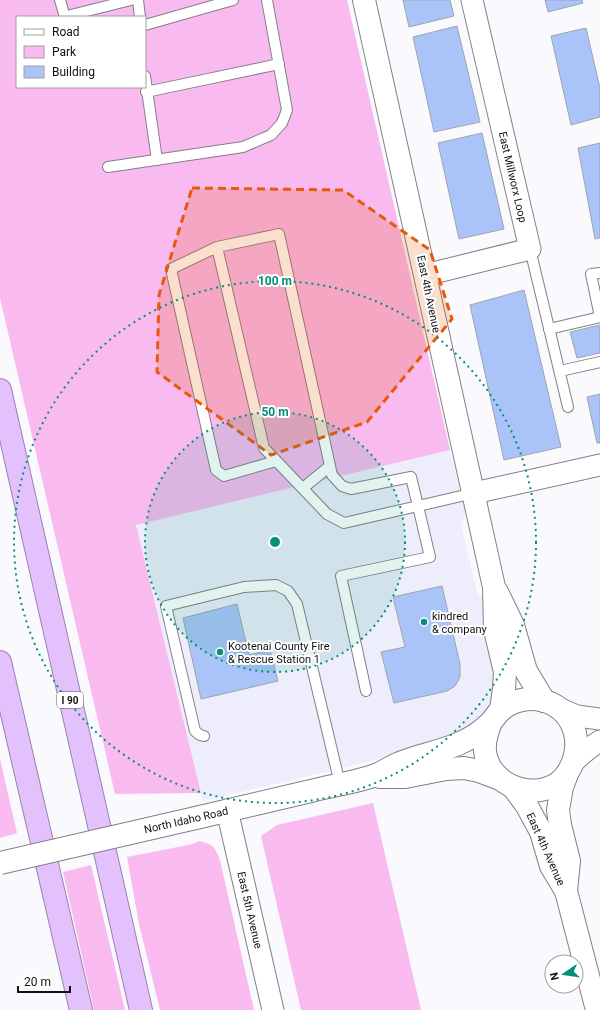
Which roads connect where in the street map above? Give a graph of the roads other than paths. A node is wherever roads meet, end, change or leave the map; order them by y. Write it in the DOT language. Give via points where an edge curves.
graph roads {
  1 [pos="60,0"];
  2 [pos="131,0"];
  3 [pos="138,0"];
  4 [pos="233,0"];
  5 [pos="267,0"];
  6 [pos="364,0"];
  7 [pos="472,0"];
  8 [pos="140,16"];
  9 [pos="146,25"];
  10 [pos="279,64"];
  11 [pos="146,88"];
  12 [pos="146,92"];
  13 [pos="157,160"];
  14 [pos="108,167"];
  15 [pos="217,247"];
  16 [pos="530,250"];
  17 [pos="600,273"];
  18 [pos="425,275"];
  19 [pos="600,317"];
  20 [pos="549,329"];
  21 [pos="600,362"];
  22 [pos="560,371"];
  23 [pos="0,390"];
  24 [pos="568,407"];
  25 [pos="276,461"];
  26 [pos="600,465"];
  27 [pos="330,466"];
  28 [pos="303,488"];
  29 [pos="474,493"];
  30 [pos="418,506"];
  31 [pos="494,587"];
  32 [pos="0,662"];
  33 [pos="366,691"];
  34 [pos="551,704"];
  35 [pos="496,716"];
  36 [pos="600,719"];
  37 [pos="204,736"];
  38 [pos="600,741"];
  39 [pos="570,768"];
  40 [pos="371,777"];
  41 [pos="506,783"];
  42 [pos="340,784"];
  43 [pos="227,810"];
  44 [pos="0,863"];
  45 [pos="566,891"];
  46 [pos="81,1010"];
  47 [pos="141,1010"];
  48 [pos="273,1010"];
  49 [pos="597,1010"];
  1 -- 2 [label="lane" via="64,14 68,16"];
  3 -- 8 [label="lane"];
  4 -- 9 [label="lane"];
  5 -- 10 [label="lane"];
  6 -- 18 [label="street, East 4th Avenue"];
  7 -- 16 [label="street, East Millworx Loop"];
  10 -- 12 [label="lane"];
  10 -- 13 [label="lane" via="287,110 282,123 271,135 243,147"];
  11 -- 12 [label="lane"];
  12 -- 13 [label="lane"];
  13 -- 14 [label="lane"];
  15 -- 25 [label="lane" via="264,448"];
  15 -- 25 [label="lane" via="170,269 216,470 224,476"];
  15 -- 27 [label="lane" via="279,234"];
  16 -- 18 [label="street"];
  16 -- 20 [label="lane"];
  17 -- 19 [label="lane" via="591,274"];
  18 -- 29 [label="street, East 4th Avenue"];
  19 -- 20 [label="lane"];
  20 -- 22 [label="lane"];
  21 -- 22 [label="lane"];
  22 -- 24 [label="lane"];
  23 -- 47 [label="highway, I 90"];
  25 -- 28 [label="lane"];
  26 -- 29 [label="street"];
  27 -- 28 [label="lane"];
  27 -- 30 [label="lane" via="332,475 338,483 351,489 411,477"];
  28 -- 30 [label="lane" via="327,514 344,523"];
  29 -- 30 [label="lane"];
  29 -- 31 [label="street, East 4th Avenue"];
  30 -- 33 [label="lane" via="430,557 341,576"];
  31 -- 34 [label="street, East 4th Avenue" via="513,625 526,671"];
  31 -- 35 [label="street, East 4th Avenue" via="495,630 505,672 504,689"];
  32 -- 46 [label="highway"];
  34 -- 35 [label="street" via="529,699 514,702"];
  34 -- 36 [label="street" via="577,716"];
  34 -- 39 [label="street" via="568,718 575,732 577,746"];
  35 -- 40 [label="street, North Idaho Road" via="473,736 458,744 401,763"];
  35 -- 41 [label="street" via="486,737 485,752 490,767"];
  37 -- 42 [label="lane" via="195,731 166,606 244,587 276,585 288,591 297,604"];
  38 -- 39 [label="street" via="588,748"];
  39 -- 41 [label="street" via="556,784 542,790 527,791"];
  39 -- 45 [label="street, East 4th Avenue" via="562,787 558,810 569,861"];
  40 -- 41 [label="street, North Idaho Road" via="405,777 464,768 479,770"];
  40 -- 42 [label="street, North Idaho Road"];
  41 -- 45 [label="street, East 4th Avenue" via="527,806 541,832 551,866"];
  42 -- 43 [label="street, North Idaho Road"];
  43 -- 44 [label="street, North Idaho Road, bridge"];
  43 -- 48 [label="street, East 5th Avenue"];
  45 -- 49 [label="street, East 4th Avenue"];
}
